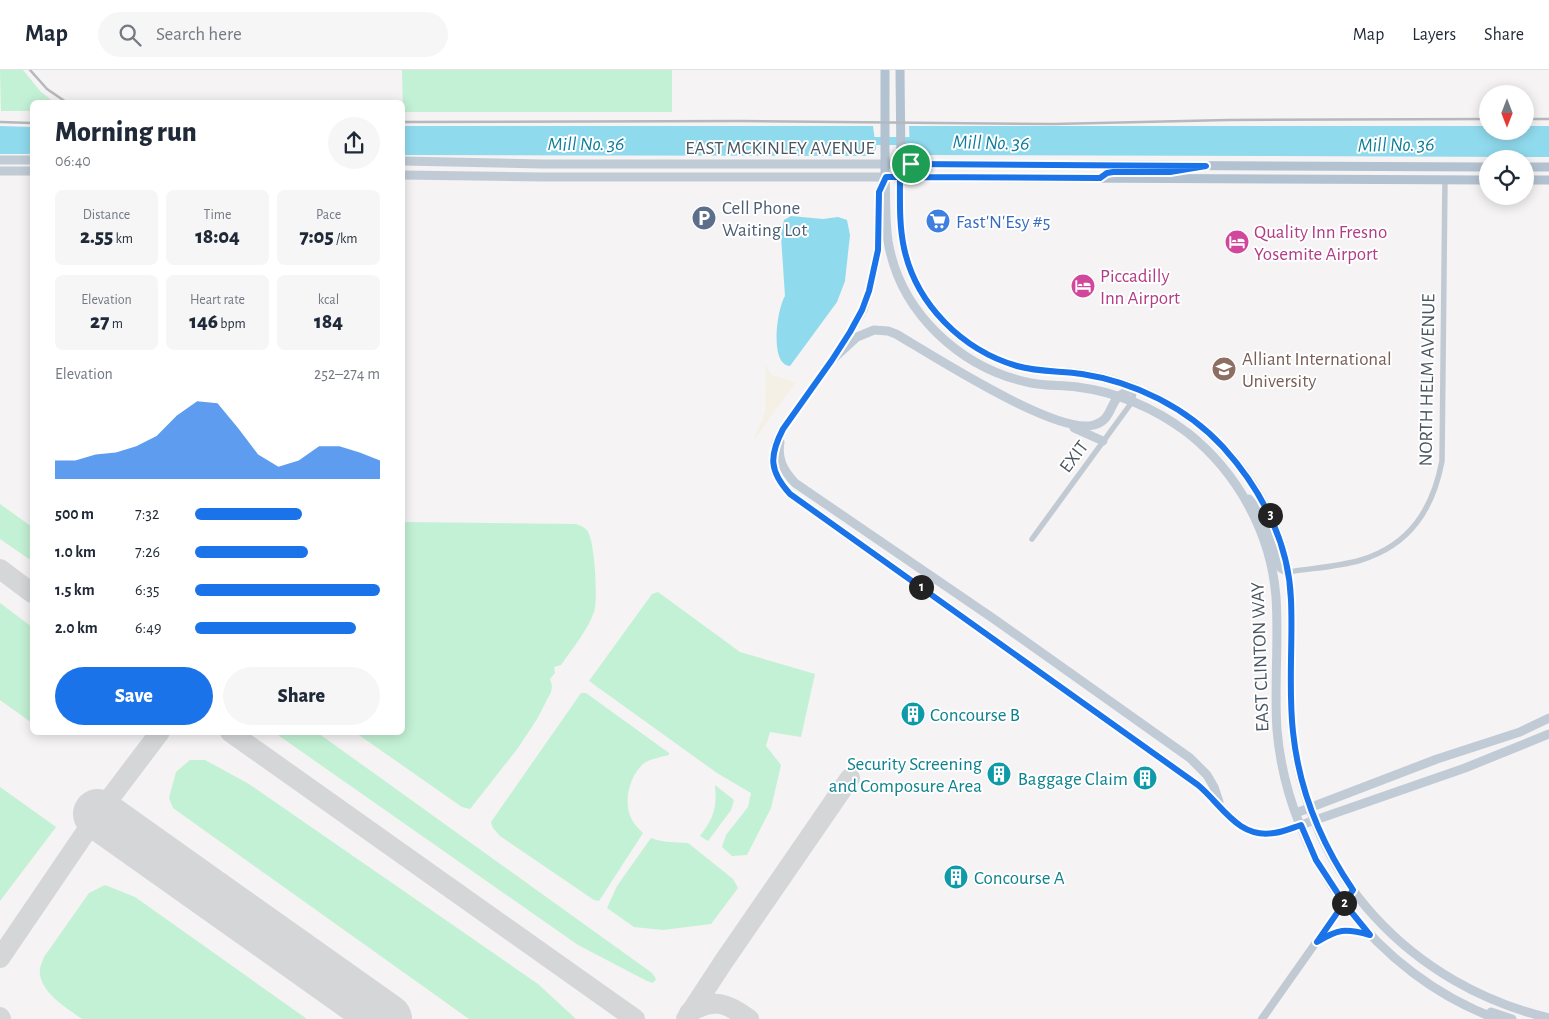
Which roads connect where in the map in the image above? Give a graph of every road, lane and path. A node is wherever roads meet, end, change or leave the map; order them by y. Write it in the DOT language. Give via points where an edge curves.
graph roads {
  1 [pos="885,70"];
  2 [pos="900,70"];
  3 [pos="0,160"];
  4 [pos="30,160"];
  5 [pos="405,161"];
  6 [pos="429,161"];
  7 [pos="885,164"];
  8 [pos="901,164"];
  9 [pos="405,165"];
  10 [pos="1206,166"];
  11 [pos="1479,167"];
  12 [pos="1534,167"];
  13 [pos="1549,167"];
  14 [pos="0,171"];
  15 [pos="30,171"];
  16 [pos="1479,173"];
  17 [pos="405,176"];
  18 [pos="886,177"];
  19 [pos="900,177"];
  20 [pos="1100,178"];
  21 [pos="1445,180"];
  22 [pos="1479,180"];
  23 [pos="1534,180"];
  24 [pos="1549,180"];
  25 [pos="832,360"];
  26 [pos="1135,388"];
  27 [pos="1118,396"];
  28 [pos="1132,402"];
  29 [pos="1054,419"];
  30 [pos="783,429"];
  31 [pos="1103,441"];
  32 [pos="1241,492"];
  33 [pos="1032,539"];
  34 [pos="1288,572"];
  35 [pos="962,597"];
  36 [pos="953,610"];
  37 [pos="1549,718"];
  38 [pos="1516,733"];
  39 [pos="1549,734"];
  40 [pos="1521,746"];
  41 [pos="1221,808"];
  42 [pos="1310,808"];
  43 [pos="1296,813"];
  44 [pos="1315,820"];
  45 [pos="1301,825"];
  46 [pos="1353,890"];
  47 [pos="1344,903"];
  48 [pos="1370,935"];
  49 [pos="1317,942"];
  50 [pos="1464,1005"];
  51 [pos="1546,1018"];
  52 [pos="1262,1019"];
  53 [pos="1496,1019"];
  54 [pos="1512,1019"];
  1 -- 7 [label="main road"];
  2 -- 8 [label="main road"];
  3 -- 4 [label="main road"];
  5 -- 6 [label="main road, EAST MCKINLEY AVENUE"];
  6 -- 7 [label="main road, EAST MCKINLEY AVENUE"];
  6 -- 9 [label="main road"];
  7 -- 8 [label="main road, EAST MCKINLEY AVENUE"];
  7 -- 18 [label="main road"];
  8 -- 10 [label="main road, EAST MCKINLEY AVENUE"];
  8 -- 19 [label="main road, EAST CLINTON WAY"];
  10 -- 11 [label="main road, EAST MCKINLEY AVENUE"];
  10 -- 20 [label="main road" via="1170,172 1113,172"];
  12 -- 13 [label="main road"];
  14 -- 15 [label="main road"];
  16 -- 21 [label="main road" via="1451,173"];
  17 -- 18 [label="main road, EAST MCKINLEY AVENUE"];
  18 -- 19 [label="main road, EAST MCKINLEY AVENUE"];
  18 -- 25 [label="main road" via="879,192 878,250 869,291 858,317"];
  18 -- 27 [label="main road, EAST CLINTON WAY" via="887,228 892,258 910,299 936,334 972,361 1000,374 1032,383"];
  19 -- 20 [label="main road, EAST MCKINLEY AVENUE"];
  19 -- 26 [label="main road, EAST CLINTON WAY" via="900,224 908,262 926,301 954,332 989,355 1015,365 1093,376"];
  20 -- 21 [label="main road, EAST MCKINLEY AVENUE"];
  21 -- 22 [label="main road, EAST MCKINLEY AVENUE"];
  21 -- 34 [label="street, NORTH HELM AVENUE" via="1442,461 1434,494 1420,520 1383,551 1355,562"];
  23 -- 24 [label="main road"];
  25 -- 29 [label="main road" via="862,334 874,330 888,331 1000,394"];
  25 -- 30 [label="main road"];
  26 -- 27 [label="main road"];
  26 -- 28 [label="street, EXIT"];
  26 -- 34 [label="main road, EAST CLINTON WAY" via="1191,419 1237,464 1254,486 1272,520"];
  27 -- 28 [label="main road, EAST CLINTON WAY"];
  27 -- 29 [label="main road" via="1108,415 1096,425 1080,426"];
  28 -- 31 [label="street, EXIT"];
  28 -- 32 [label="main road, EAST CLINTON WAY" via="1167,419 1196,440"];
  29 -- 31 [label="main road"];
  30 -- 35 [label="main road" via="780,456 782,465 795,483"];
  30 -- 36 [label="main road" via="773,452 773,462 778,480 790,494"];
  31 -- 33 [label="street, EXIT"];
  32 -- 34 [label="main road" via="1256,507 1277,562"];
  32 -- 43 [label="main road, EAST CLINTON WAY" via="1262,534 1274,576 1278,730 1284,775"];
  34 -- 42 [label="main road, EAST CLINTON WAY" via="1293,731"];
  35 -- 36 [label="main road"];
  35 -- 41 [label="main road" via="1190,758 1207,775"];
  36 -- 41 [label="main road" via="1198,785"];
  37 -- 38 [label="main road"];
  38 -- 40 [label="street"];
  38 -- 42 [label="main road" via="1437,759"];
  39 -- 40 [label="main road"];
  40 -- 44 [label="main road"];
  41 -- 45 [label="main road" via="1244,829 1258,833 1274,833"];
  42 -- 43 [label="main road"];
  42 -- 44 [label="main road, EAST CLINTON WAY"];
  43 -- 45 [label="main road, EAST CLINTON WAY"];
  44 -- 45 [label="main road"];
  44 -- 46 [label="main road, EAST CLINTON WAY"];
  45 -- 47 [label="main road, EAST CLINTON WAY" via="1316,860"];
  46 -- 47 [label="street"];
  46 -- 51 [label="main road, EAST CLINTON WAY" via="1390,933 1441,974 1487,999"];
  47 -- 48 [label="main road, EAST CLINTON WAY"];
  47 -- 49 [label="street"];
  48 -- 49 [label="main road" via="1345,930 1332,932"];
  48 -- 50 [label="main road, EAST CLINTON WAY" via="1409,970"];
  49 -- 52 [label="street"];
  50 -- 53 [label="main road, EAST CLINTON WAY"];
  50 -- 54 [label="main road"];
}
